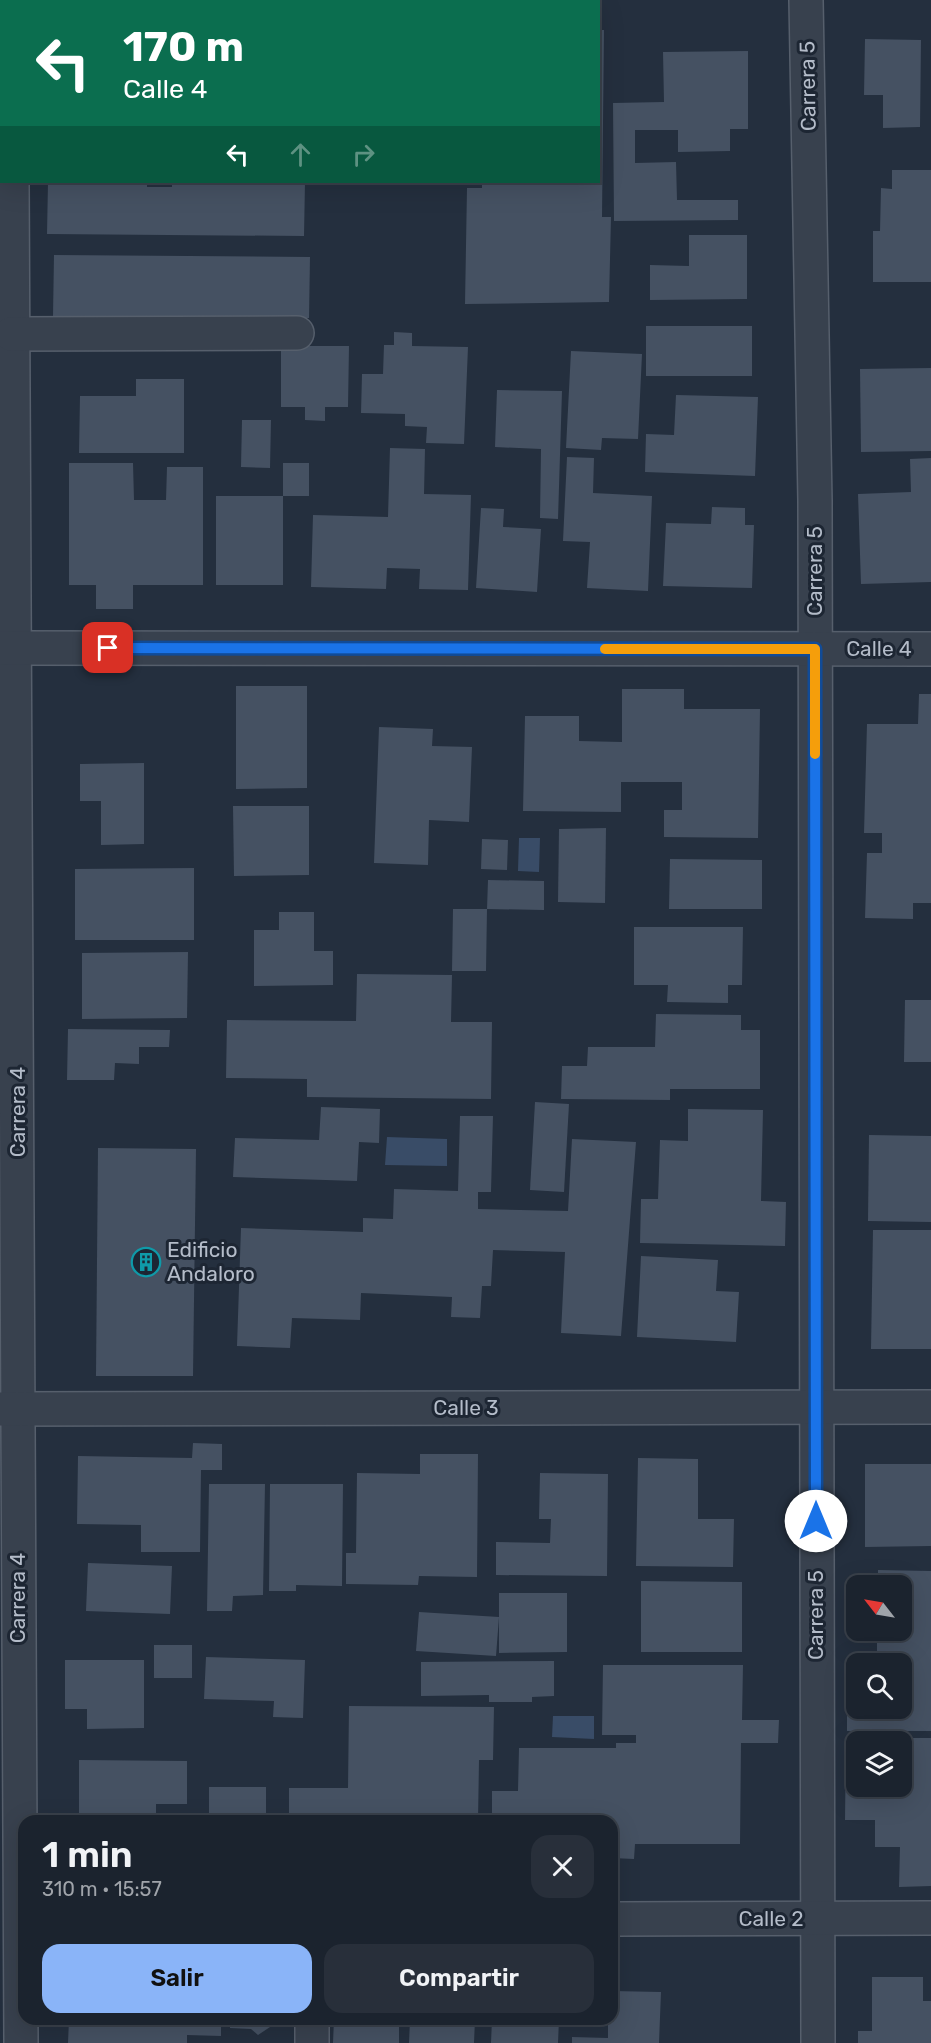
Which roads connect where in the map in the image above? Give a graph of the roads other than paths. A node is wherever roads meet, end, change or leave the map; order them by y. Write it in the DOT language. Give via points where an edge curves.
graph roads {
  1 [pos="806,0"];
  2 [pos="12,183"];
  3 [pos="297,333"];
  4 [pos="12,334"];
  5 [pos="7,648"];
  6 [pos="815,649"];
  7 [pos="931,649"];
  8 [pos="816,1407"];
  9 [pos="931,1407"];
  10 [pos="9,1408"];
  11 [pos="15,1918"];
  12 [pos="817,1918"];
  13 [pos="931,1918"];
  14 [pos="618,1919"];
  15 [pos="18,1980"];
  16 [pos="20,2025"];
  17 [pos="312,2025"];
  18 [pos="21,2043"];
  19 [pos="312,2043"];
  20 [pos="818,2043"];
  1 -- 6 [label="street, Carrera 5"];
  2 -- 4 [label="street, Carrera 4"];
  3 -- 4 [label="street"];
  4 -- 5 [label="street, Carrera 4"];
  5 -- 6 [label="street, Calle 4"];
  5 -- 10 [label="street, Carrera 4"];
  6 -- 7 [label="street, Calle 4"];
  6 -- 8 [label="street, Carrera 5"];
  8 -- 9 [label="street, Calle 3"];
  8 -- 10 [label="street, Calle 3"];
  8 -- 12 [label="street, Carrera 5"];
  10 -- 11 [label="street, Carrera 4"];
  11 -- 15 [label="street, Carrera 4"];
  12 -- 13 [label="street, Calle 2"];
  12 -- 14 [label="street, Calle 2"];
  12 -- 20 [label="street, Carrera 5"];
  16 -- 18 [label="street, Carrera 4"];
  17 -- 19 [label="street"];
}
